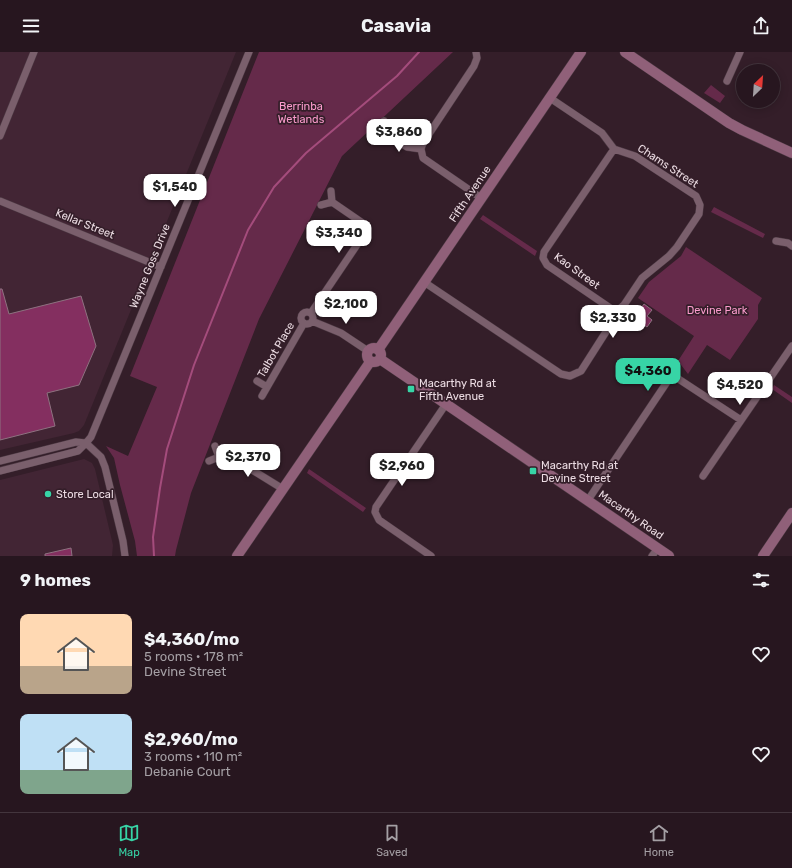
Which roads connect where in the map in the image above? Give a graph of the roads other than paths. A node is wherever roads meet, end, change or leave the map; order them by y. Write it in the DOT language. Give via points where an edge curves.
graph roads {
  1 [pos="34,52"];
  2 [pos="249,52"];
  3 [pos="476,52"];
  4 [pos="581,52"];
  5 [pos="625,52"];
  6 [pos="740,52"];
  7 [pos="727,81"];
  8 [pos="550,98"];
  9 [pos="384,121"];
  10 [pos="386,133"];
  11 [pos="0,136"];
  12 [pos="376,136"];
  13 [pos="421,149"];
  14 [pos="614,150"];
  15 [pos="792,153"];
  16 [pos="331,190"];
  17 [pos="481,198"];
  18 [pos="0,201"];
  19 [pos="332,202"];
  20 [pos="321,205"];
  21 [pos="776,241"];
  22 [pos="792,246"];
  23 [pos="161,267"];
  24 [pos="424,282"];
  25 [pos="616,312"];
  26 [pos="310,314"];
  27 [pos="312,321"];
  28 [pos="304,324"];
  29 [pos="792,346"];
  30 [pos="368,351"];
  31 [pos="379,354"];
  32 [pos="370,362"];
  33 [pos="257,381"];
  34 [pos="267,387"];
  35 [pos="262,396"];
  36 [pos="446,404"];
  37 [pos="741,420"];
  38 [pos="86,443"];
  39 [pos="214,446"];
  40 [pos="219,457"];
  41 [pos="0,461"];
  42 [pos="209,461"];
  43 [pos="0,471"];
  44 [pos="703,476"];
  45 [pos="283,489"];
  46 [pos="588,500"];
  47 [pos="792,513"];
  48 [pos="655,552"];
  49 [pos="125,556"];
  50 [pos="237,556"];
  51 [pos="431,556"];
  52 [pos="669,556"];
  53 [pos="763,556"];
  1 -- 11 [label="street"];
  2 -- 23 [label="street, Wayne Goss Drive"];
  3 -- 13 [label="street" via="474,66"];
  4 -- 8 [label="street, Fifth Avenue"];
  5 -- 15 [label="street" via="729,123"];
  6 -- 7 [label="street"];
  8 -- 14 [label="street" via="602,133"];
  8 -- 17 [label="street, Fifth Avenue"];
  9 -- 10 [label="street"];
  10 -- 12 [label="street"];
  10 -- 13 [label="street" via="407,147"];
  13 -- 17 [label="street" via="424,158"];
  14 -- 25 [label="street, Kao Street" via="544,252 543,258 547,265"];
  14 -- 25 [label="street, Chams Street" via="635,156 696,196 700,205 699,214 673,252 642,278 624,305"];
  16 -- 19 [label="street"];
  17 -- 24 [label="street, Fifth Avenue"];
  18 -- 23 [label="street, Kellar Street"];
  19 -- 20 [label="street"];
  19 -- 26 [label="street" via="366,228"];
  21 -- 22 [label="street"];
  23 -- 38 [label="street, Wayne Goss Drive"];
  24 -- 25 [label="street" via="561,374 570,376 581,371"];
  24 -- 31 [label="street, Fifth Avenue"];
  26 -- 27 [label="street" via="313,317"];
  26 -- 28 [label="street" via="306,312 302,315 301,320"];
  27 -- 28 [label="street"];
  27 -- 30 [label="street" via="341,333"];
  28 -- 34 [label="street, Talbot Place"];
  29 -- 37 [label="street"];
  30 -- 31 [label="street" via="371,348"];
  30 -- 32 [label="street" via="366,356"];
  31 -- 32 [label="street" via="375,363"];
  31 -- 36 [label="street, Macarthy Road"];
  32 -- 45 [label="street"];
  33 -- 34 [label="street, Talbot Place"];
  34 -- 35 [label="street, Talbot Place"];
  36 -- 46 [label="street, Macarthy Road"];
  36 -- 51 [label="street" via="374,512 379,520"];
  37 -- 44 [label="street"];
  37 -- 46 [label="street" via="677,378 672,378"];
  38 -- 41 [label="street" via="76,442"];
  38 -- 43 [label="street" via="78,451"];
  38 -- 49 [label="street" via="101,457 105,467"];
  39 -- 40 [label="street"];
  40 -- 42 [label="street"];
  40 -- 45 [label="street" via="244,465"];
  45 -- 50 [label="street"];
  46 -- 48 [label="street, Macarthy Road"];
  47 -- 53 [label="street"];
  48 -- 52 [label="street, Macarthy Road"];
}
